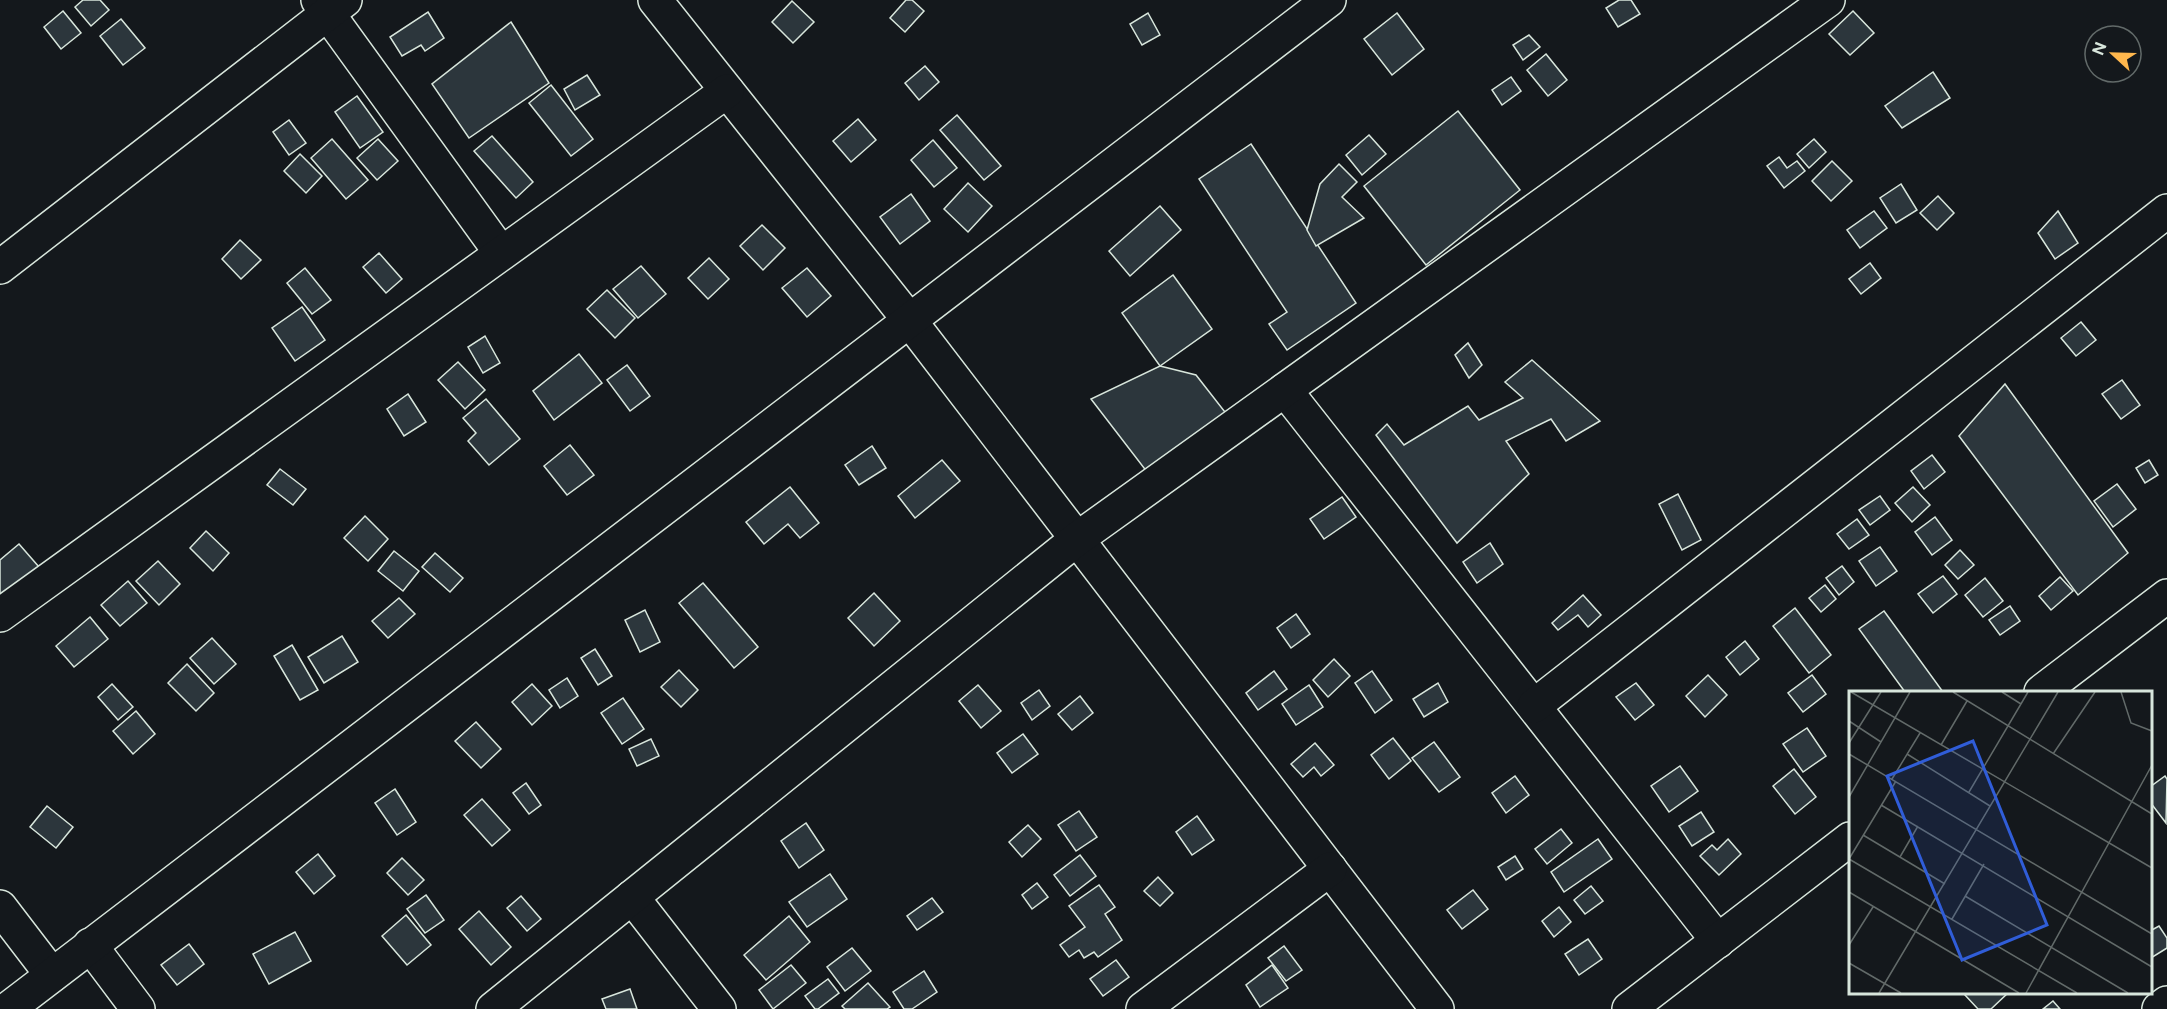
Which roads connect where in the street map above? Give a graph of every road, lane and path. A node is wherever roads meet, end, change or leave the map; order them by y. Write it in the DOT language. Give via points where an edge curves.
graph roads {
  1 [pos="655,0"];
  2 [pos="1329,0"];
  3 [pos="1828,0"];
  4 [pos="330,4"];
  5 [pos="727,91"];
  6 [pos="2167,211"];
  7 [pos="501,253"];
  8 [pos="0,267"];
  9 [pos="910,321"];
  10 [pos="1285,390"];
  11 [pos="1077,539"];
  12 [pos="2167,596"];
  13 [pos="0,615"];
  14 [pos="2044,691"];
  15 [pos="1534,706"];
  16 [pos="1849,841"];
  17 [pos="1330,869"];
  18 [pos="632,897"];
  19 [pos="0,907"];
  20 [pos="1718,941"];
  21 [pos="90,945"];
  22 [pos="52,975"];
  23 [pos="2167,1003"];
  24 [pos="8,1009"];
  25 [pos="138,1009"];
  26 [pos="493,1009"];
  27 [pos="719,1009"];
  28 [pos="1143,1009"];
  29 [pos="1437,1009"];
  30 [pos="1629,1009"];
  31 [pos="2159,1009"];
  1 -- 5 [label="street"];
  2 -- 9 [label="street"];
  3 -- 10 [label="street"];
  4 -- 7 [label="street"];
  4 -- 8 [label="street"];
  5 -- 7 [label="street"];
  5 -- 9 [label="street"];
  6 -- 15 [label="street"];
  7 -- 13 [label="street"];
  9 -- 11 [label="street"];
  9 -- 21 [label="street"];
  10 -- 11 [label="street"];
  10 -- 15 [label="street"];
  11 -- 17 [label="street"];
  11 -- 18 [label="street"];
  12 -- 14 [label="street"];
  15 -- 20 [label="street"];
  16 -- 20 [label="street"];
  17 -- 28 [label="street"];
  17 -- 29 [label="street"];
  18 -- 26 [label="street"];
  18 -- 27 [label="street"];
  19 -- 22 [label="street"];
  20 -- 30 [label="street"];
  21 -- 22 [label="street"];
  21 -- 25 [label="street"];
  22 -- 24 [label="street"];
  23 -- 31 [label="street"];
}
